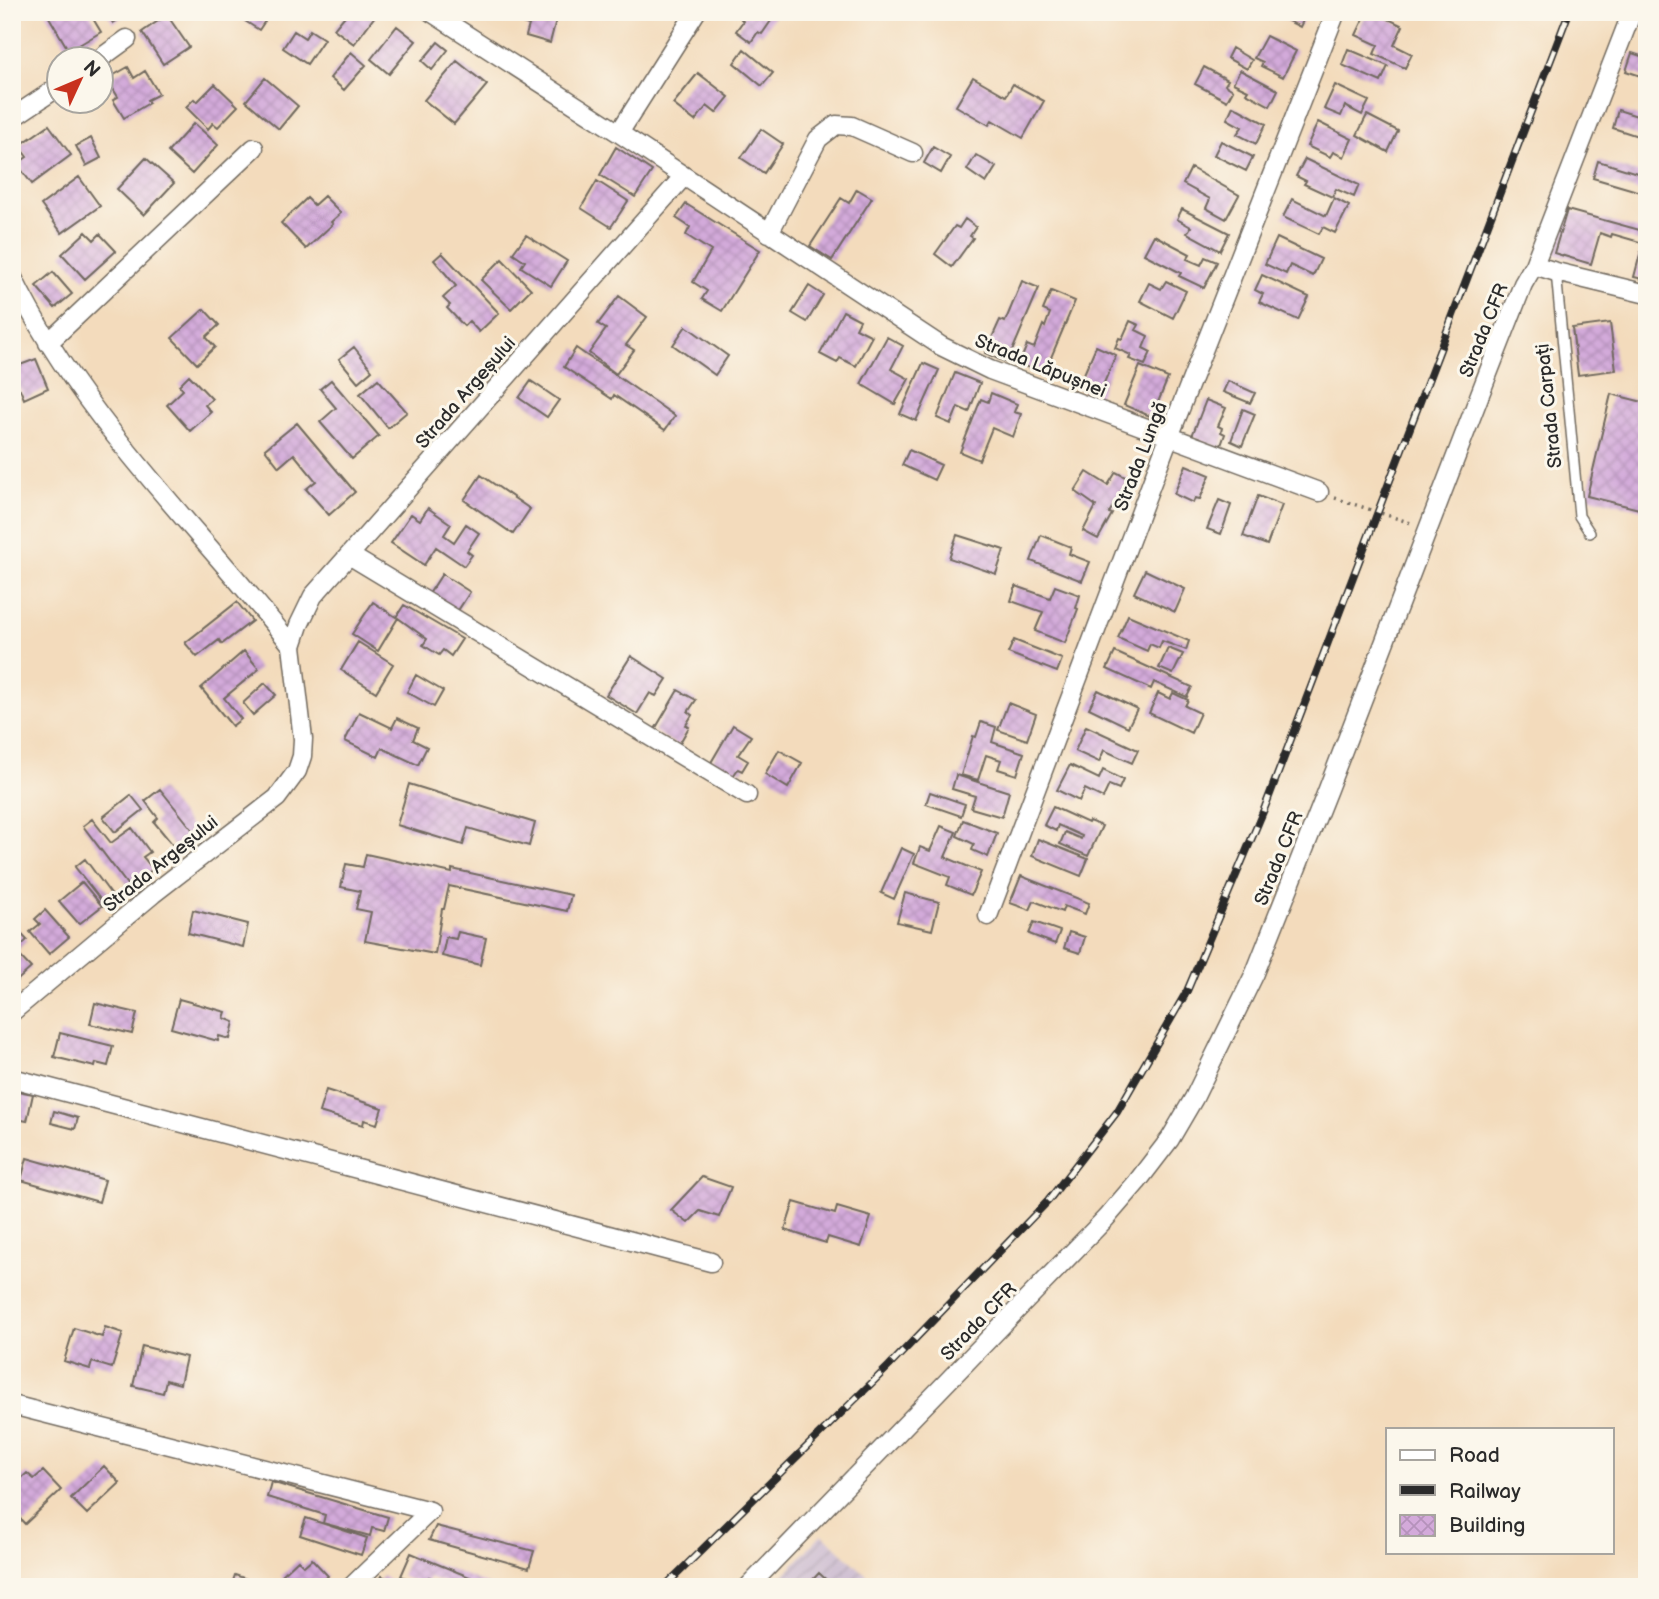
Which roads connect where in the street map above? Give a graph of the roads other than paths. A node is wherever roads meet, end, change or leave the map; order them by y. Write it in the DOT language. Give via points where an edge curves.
graph roads {
  1 [pos="431,12"];
  2 [pos="696,12"];
  3 [pos="1336,12"];
  4 [pos="1632,12"];
  5 [pos="127,40"];
  6 [pos="116,48"];
  7 [pos="46,95"];
  8 [pos="12,118"];
  9 [pos="619,133"];
  10 [pos="254,148"];
  11 [pos="913,153"];
  12 [pos="684,176"];
  13 [pos="769,233"];
  14 [pos="1534,265"];
  15 [pos="1556,272"];
  16 [pos="12,276"];
  17 [pos="1647,294"];
  18 [pos="48,343"];
  19 [pos="1169,437"];
  20 [pos="1319,492"];
  21 [pos="1590,533"];
  22 [pos="349,555"];
  23 [pos="292,646"];
  24 [pos="747,795"];
  25 [pos="988,916"];
  26 [pos="12,1012"];
  27 [pos="12,1079"];
  28 [pos="711,1262"];
  29 [pos="12,1405"];
  30 [pos="351,1587"];
  31 [pos="748,1587"];
  1 -- 9 [label="street, Strada Lăpușnei"];
  2 -- 9 [label="street"];
  3 -- 19 [label="street, Strada Lungă"];
  4 -- 14 [label="street, Strada CFR"];
  5 -- 6 [label="street"];
  7 -- 8 [label="street"];
  9 -- 12 [label="street, Strada Lăpușnei"];
  10 -- 18 [label="street"];
  11 -- 13 [label="street" via="852,126 836,125 818,139"];
  12 -- 13 [label="street, Strada Lăpușnei"];
  12 -- 22 [label="street, Strada Argeșului"];
  13 -- 19 [label="street, Strada Lăpușnei" via="941,346 990,370"];
  14 -- 15 [label="street"];
  14 -- 31 [label="street, Strada CFR" via="1484,382 1255,973 1170,1139 1106,1218"];
  15 -- 17 [label="street"];
  15 -- 21 [label="lane, Strada Carpați" via="1579,516"];
  16 -- 18 [label="street"];
  18 -- 23 [label="street" via="93,409"];
  19 -- 20 [label="street, Strada Lăpușnei"];
  19 -- 25 [label="street, Strada Lungă"];
  22 -- 23 [label="street, Strada Argeșului" via="313,596"];
  22 -- 24 [label="street"];
  23 -- 26 [label="street, Strada Argeșului" via="303,739 302,756 288,785"];
  27 -- 28 [label="street"];
  29 -- 30 [label="street" via="430,1511"];
}
